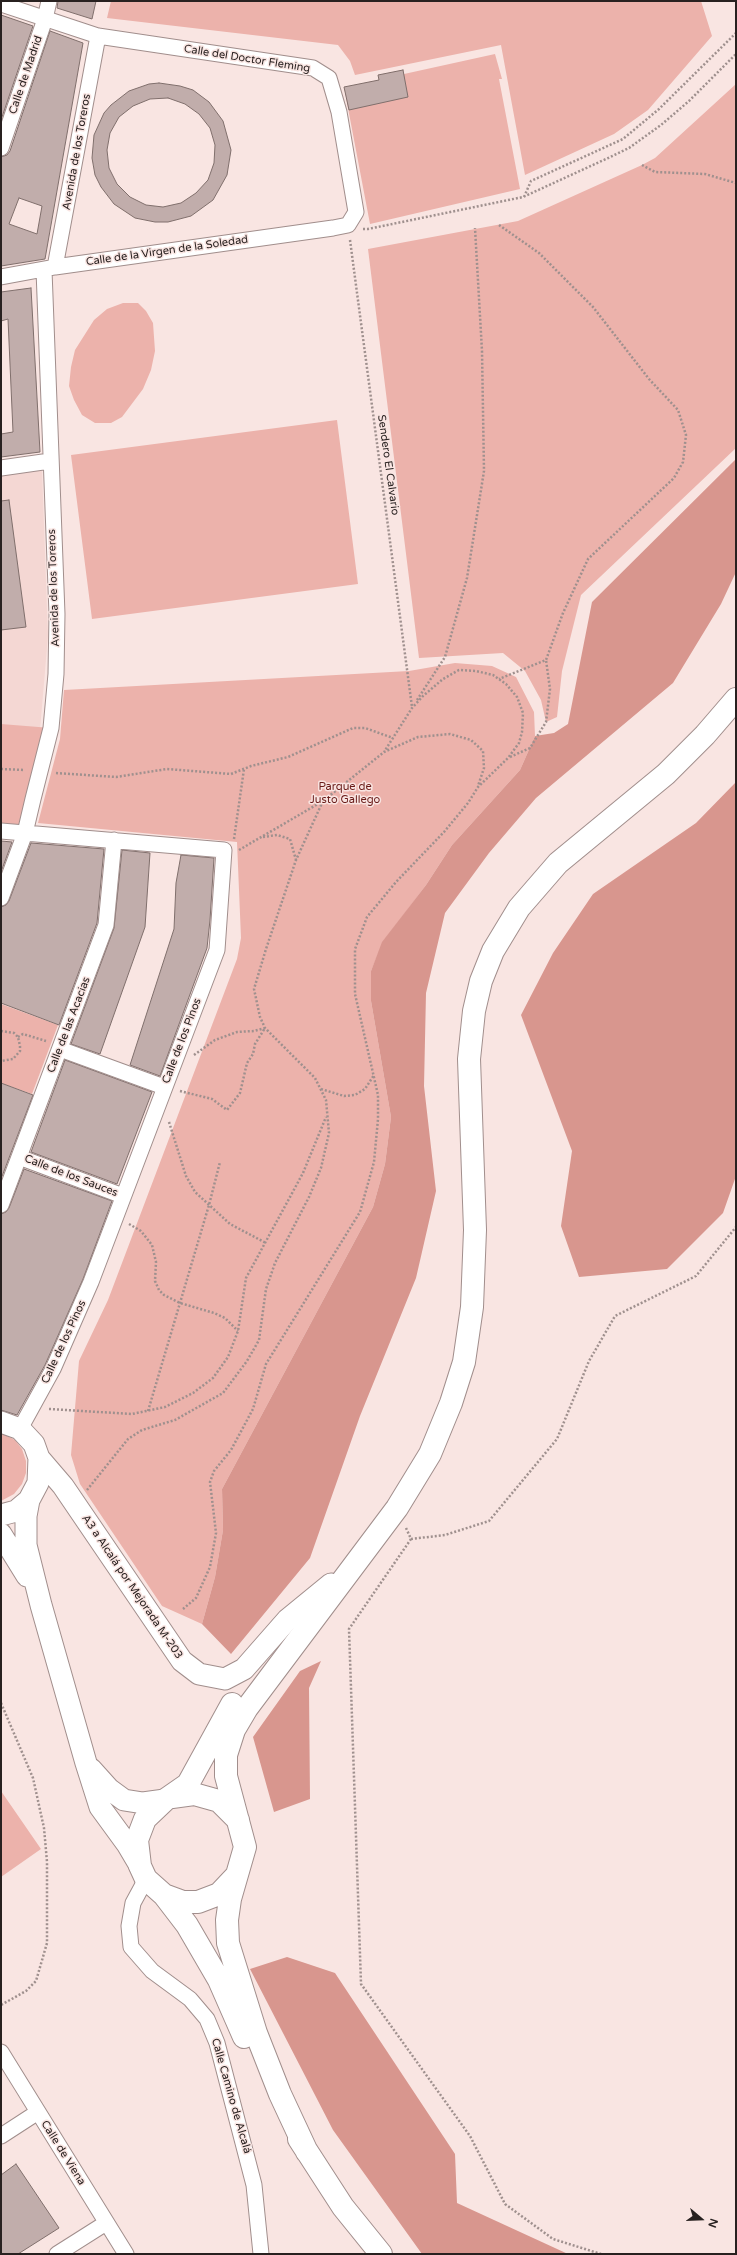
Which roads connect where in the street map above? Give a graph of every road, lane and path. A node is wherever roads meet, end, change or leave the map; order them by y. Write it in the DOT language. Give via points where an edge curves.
graph roads {
  1 [pos="49,1"];
  2 [pos="1,4"];
  3 [pos="45,19"];
  4 [pos="736,33"];
  5 [pos="98,36"];
  6 [pos="736,54"];
  7 [pos="1,148"];
  8 [pos="642,165"];
  9 [pos="736,183"];
  10 [pos="523,197"];
  11 [pos="499,225"];
  12 [pos="340,226"];
  13 [pos="475,228"];
  14 [pos="50,269"];
  15 [pos="1,277"];
  16 [pos="50,460"];
  17 [pos="1,468"];
  18 [pos="546,660"];
  19 [pos="500,679"];
  20 [pos="736,699"];
  21 [pos="412,708"];
  22 [pos="393,738"];
  23 [pos="384,752"];
  24 [pos="508,758"];
  25 [pos="244,769"];
  26 [pos="50,772"];
  27 [pos="478,787"];
  28 [pos="323,801"];
  29 [pos="1,831"];
  30 [pos="25,833"];
  31 [pos="260,838"];
  32 [pos="114,840"];
  33 [pos="234,844"];
  34 [pos="234,848"];
  35 [pos="296,860"];
  36 [pos="1,898"];
  37 [pos="265,1028"];
  38 [pos="1,1031"];
  39 [pos="18,1036"];
  40 [pos="58,1056"];
  41 [pos="190,1058"];
  42 [pos="1,1061"];
  43 [pos="374,1075"];
  44 [pos="169,1089"];
  45 [pos="320,1089"];
  46 [pos="327,1114"];
  47 [pos="168,1116"];
  48 [pos="19,1157"];
  49 [pos="220,1162"];
  50 [pos="123,1196"];
  51 [pos="1,1205"];
  52 [pos="209,1205"];
  53 [pos="123,1221"];
  54 [pos="736,1227"];
  55 [pos="266,1242"];
  56 [pos="180,1303"];
  57 [pos="238,1331"];
  58 [pos="43,1408"];
  59 [pos="148,1410"];
  60 [pos="1,1422"];
  61 [pos="20,1429"];
  62 [pos="39,1458"];
  63 [pos="82,1494"];
  64 [pos="29,1500"];
  65 [pos="394,1512"];
  66 [pos="1,1515"];
  67 [pos="1,1534"];
  68 [pos="411,1539"];
  69 [pos="331,1584"];
  70 [pos="41,1605"];
  71 [pos="183,1609"];
  72 [pos="1,1703"];
  73 [pos="86,1763"];
  74 [pos="168,1799"];
  75 [pos="238,1820"];
  76 [pos="143,1872"];
  77 [pos="238,1874"];
  78 [pos="164,1895"];
  79 [pos="1,2005"];
  80 [pos="1,2052"];
  81 [pos="38,2112"];
  82 [pos="1,2136"];
  83 [pos="307,2152"];
  84 [pos="106,2222"];
  85 [pos="57,2254"];
  86 [pos="126,2254"];
  87 [pos="261,2254"];
  88 [pos="381,2254"];
  89 [pos="600,2254"];
  1 -- 3 [label="street, Calle de Madrid"];
  2 -- 3 [label="street, Calle del Doctor Fleming"];
  3 -- 5 [label="street, Calle del Doctor Fleming"];
  3 -- 7 [label="street, Calle de Madrid"];
  4 -- 10 [label="path" via="659,109 622,139 532,181"];
  5 -- 12 [label="street, Calle del Doctor Fleming" via="312,68 329,78 339,112 356,212"];
  5 -- 14 [label="street, Avenida de los Toreros"];
  6 -- 10 [label="path" via="689,101 629,148"];
  8 -- 9 [label="path" via="655,172 705,174"];
  10 -- 12 [label="path" via="368,229"];
  11 -- 18 [label="path" via="540,253 593,307 649,379 678,410 686,435 683,462 674,478 588,559 563,613"];
  12 -- 14 [label="street, Calle de la Virgen de la Soledad"];
  12 -- 21 [label="path, Sendero El Calvario"];
  13 -- 21 [label="path" via="482,351 484,471 467,578 445,657"];
  14 -- 15 [label="street, Calle de la Virgen de la Soledad"];
  14 -- 16 [label="street, Avenida de los Toreros"];
  16 -- 17 [label="street"];
  16 -- 30 [label="street, Avenida de los Toreros" via="57,614 56,674 51,728"];
  18 -- 19 [label="path"];
  18 -- 24 [label="path" via="550,689 546,722 530,748"];
  19 -- 21 [label="path" via="476,671 459,670 443,679"];
  19 -- 24 [label="path" via="516,697 523,713 519,743"];
  20 -- 65 [label="main road" via="666,774 558,863 519,908 493,951 481,981 474,1011 469,1059 475,1230 472,1307 464,1362 451,1403 430,1454"];
  21 -- 22 [label="path"];
  22 -- 23 [label="path"];
  22 -- 25 [label="path" via="365,728 353,728 288,757"];
  23 -- 27 [label="path" via="418,737 450,734 471,740 483,751 484,768"];
  23 -- 28 [label="path"];
  24 -- 27 [label="path"];
  25 -- 26 [label="path" via="231,774 168,769 116,778"];
  25 -- 33 [label="path"];
  27 -- 43 [label="path" via="468,804 367,917 355,949 355,994"];
  28 -- 31 [label="path"];
  28 -- 35 [label="path"];
  29 -- 30 [label="street, Calle de los Pinos"];
  30 -- 32 [label="street, Calle de los Pinos"];
  30 -- 36 [label="street, Avenida de los Toreros"];
  31 -- 34 [label="path" via="235,852"];
  31 -- 35 [label="path" via="277,835 290,839"];
  32 -- 40 [label="street, Calle de las Acacias" via="106,925"];
  32 -- 44 [label="street, Calle de los Pinos" via="224,850 217,950"];
  35 -- 37 [label="path" via="254,989"];
  37 -- 41 [label="path" via="222,1037"];
  37 -- 44 [label="path" via="247,1063 240,1093 227,1110 212,1099"];
  37 -- 45 [label="path" via="315,1078"];
  38 -- 39 [label="path" via="9,1031"];
  39 -- 40 [label="path" via="32,1035 53,1044 47,1059"];
  39 -- 42 [label="path" via="20,1046 17,1056 9,1061"];
  40 -- 44 [label="street"];
  40 -- 48 [label="street, Calle de las Acacias"];
  43 -- 45 [label="path" via="365,1089 354,1095 339,1095"];
  43 -- 71 [label="path" via="378,1095 378,1119 374,1162 360,1212 266,1364 253,1409 231,1450 214,1471 210,1482 216,1533 210,1567 196,1598"];
  44 -- 50 [label="street, Calle de los Pinos"];
  45 -- 46 [label="path" via="326,1100"];
  46 -- 55 [label="path" via="303,1173"];
  46 -- 63 [label="path" via="329,1133 321,1168 275,1263 266,1289 259,1340 247,1361 223,1393 175,1420 142,1430 128,1439"];
  47 -- 52 [label="path" via="186,1176 195,1192"];
  48 -- 50 [label="street, Calle de los Sauces"];
  48 -- 51 [label="street, Calle de las Acacias"];
  49 -- 52 [label="path"];
  50 -- 61 [label="street, Calle de los Pinos" via="85,1297 53,1369"];
  52 -- 55 [label="path" via="230,1224"];
  52 -- 56 [label="path"];
  53 -- 56 [label="path" via="141,1231 152,1245 158,1290 164,1296"];
  54 -- 68 [label="path" via="696,1276 615,1316 589,1361 557,1439 489,1521 445,1535"];
  55 -- 57 [label="path" via="246,1278"];
  56 -- 57 [label="path" via="225,1318"];
  56 -- 59 [label="path"];
  57 -- 59 [label="path" via="228,1357 213,1378 193,1393 165,1406"];
  58 -- 59 [label="path" via="111,1414 132,1414"];
  60 -- 61 [label="street"];
  61 -- 62 [label="street" via="34,1444"];
  62 -- 64 [label="street" via="38,1483"];
  62 -- 69 [label="street, A3 a Alcalá por Mejorada M-203" via="63,1486 182,1661 199,1674 225,1679 244,1669 287,1620"];
  64 -- 66 [label="street" via="16,1511"];
  64 -- 70 [label="street" via="26,1545"];
  65 -- 68 [label="path"];
  65 -- 69 [label="main road"];
  65 -- 75 [label="main road" via="247,1708 234,1730 226,1755 226,1776"];
  67 -- 70 [label="street" via="18,1560"];
  68 -- 89 [label="path" via="349,1630 361,1984 470,2136 505,2204 553,2239"];
  69 -- 74 [label="main road" via="235,1698 188,1784"];
  70 -- 73 [label="street"];
  72 -- 79 [label="path" via="33,1778 44,1828 47,1862 47,1944 36,1981"];
  73 -- 74 [label="street" via="109,1789 124,1800 143,1803"];
  73 -- 76 [label="street" via="100,1807 127,1844"];
  74 -- 75 [label="main road" via="194,1794 219,1801"];
  74 -- 76 [label="main road" via="145,1819 138,1840"];
  75 -- 77 [label="main road" via="245,1847"];
  76 -- 78 [label="main road"];
  76 -- 87 [label="street, Calle Camino de Alcalá" via="129,1926 131,1947 152,1971 190,1999 206,2019 217,2043 254,2185"];
  77 -- 78 [label="main road" via="219,1894 198,1902 183,1902"];
  77 -- 83 [label="main road" via="226,1920 228,1942 256,2033"];
  78 -- 83 [label="main road" via="187,1925 219,1980 274,2098"];
  80 -- 81 [label="street, Calle de Viena"];
  81 -- 82 [label="street"];
  81 -- 84 [label="street, Calle de Viena"];
  83 -- 88 [label="main road" via="343,2207"];
  84 -- 85 [label="street"];
  84 -- 86 [label="street, Calle de Viena"];
}
